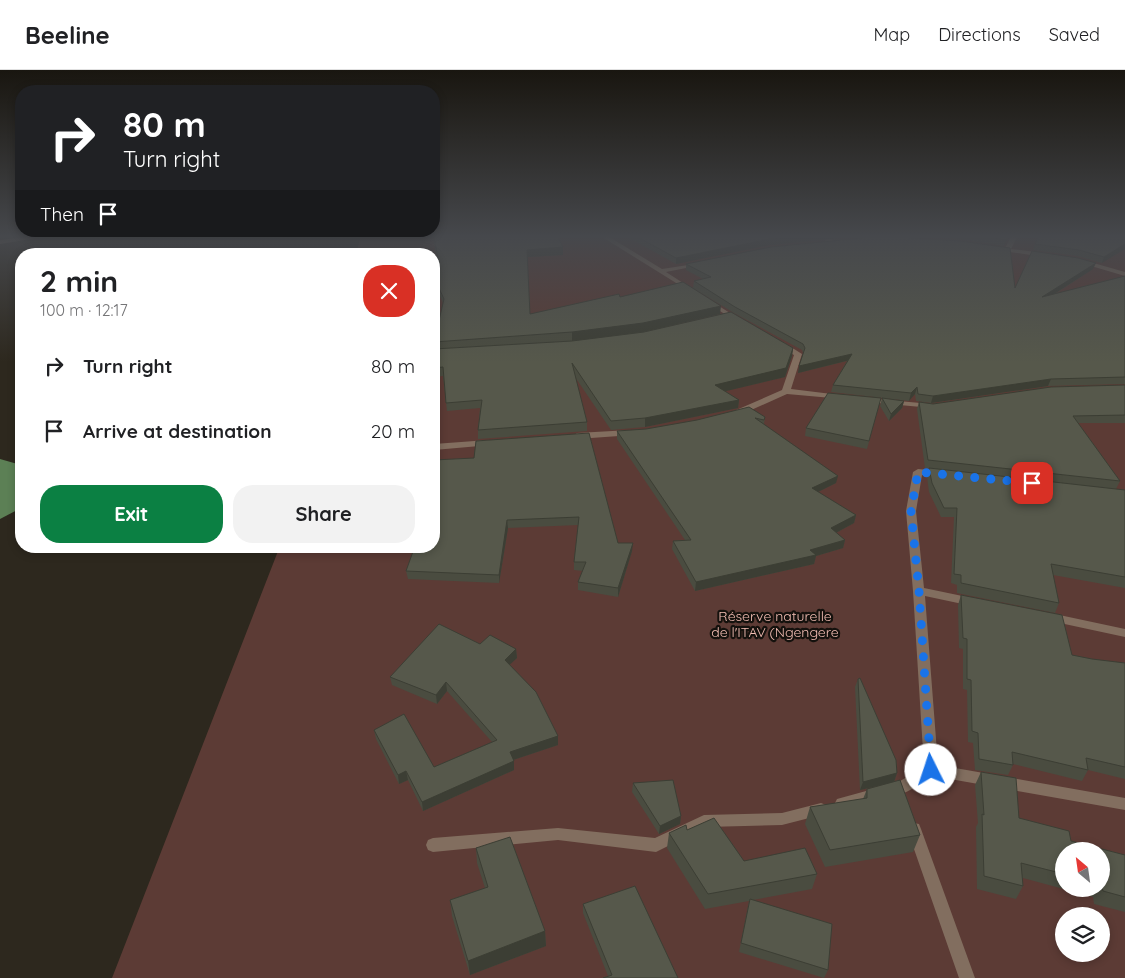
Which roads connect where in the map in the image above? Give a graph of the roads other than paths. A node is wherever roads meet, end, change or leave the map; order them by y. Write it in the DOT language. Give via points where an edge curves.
graph roads {
  1 [pos="670,277"];
  2 [pos="698,295"];
  3 [pos="705,299"];
  4 [pos="748,325"];
  5 [pos="773,340"];
  6 [pos="786,391"];
  7 [pos="941,405"];
  8 [pos="723,416"];
  9 [pos="636,432"];
  10 [pos="569,437"];
  11 [pos="501,442"];
  12 [pos="440,447"];
  13 [pos="955,476"];
  14 [pos="919,591"];
  15 [pos="988,605"];
  16 [pos="1037,615"];
  17 [pos="1125,633"];
  18 [pos="931,770"];
  19 [pos="900,788"];
  20 [pos="1125,804"];
  21 [pos="433,845"];
  22 [pos="967,978"];
  1 -- 2 [label="street"];
  3 -- 4 [label="street" via="727,317"];
  5 -- 6 [label="street" via="798,354"];
  6 -- 7 [label="street"];
  6 -- 8 [label="street" via="742,412"];
  9 -- 10 [label="street"];
  11 -- 12 [label="street"];
  13 -- 14 [label="street" via="918,472 911,511"];
  14 -- 15 [label="street"];
  14 -- 18 [label="street"];
  16 -- 17 [label="street"];
  18 -- 19 [label="street"];
  18 -- 20 [label="street"];
  19 -- 21 [label="street" via="782,819 704,821 656,845 558,834"];
  19 -- 22 [label="street"];
}
